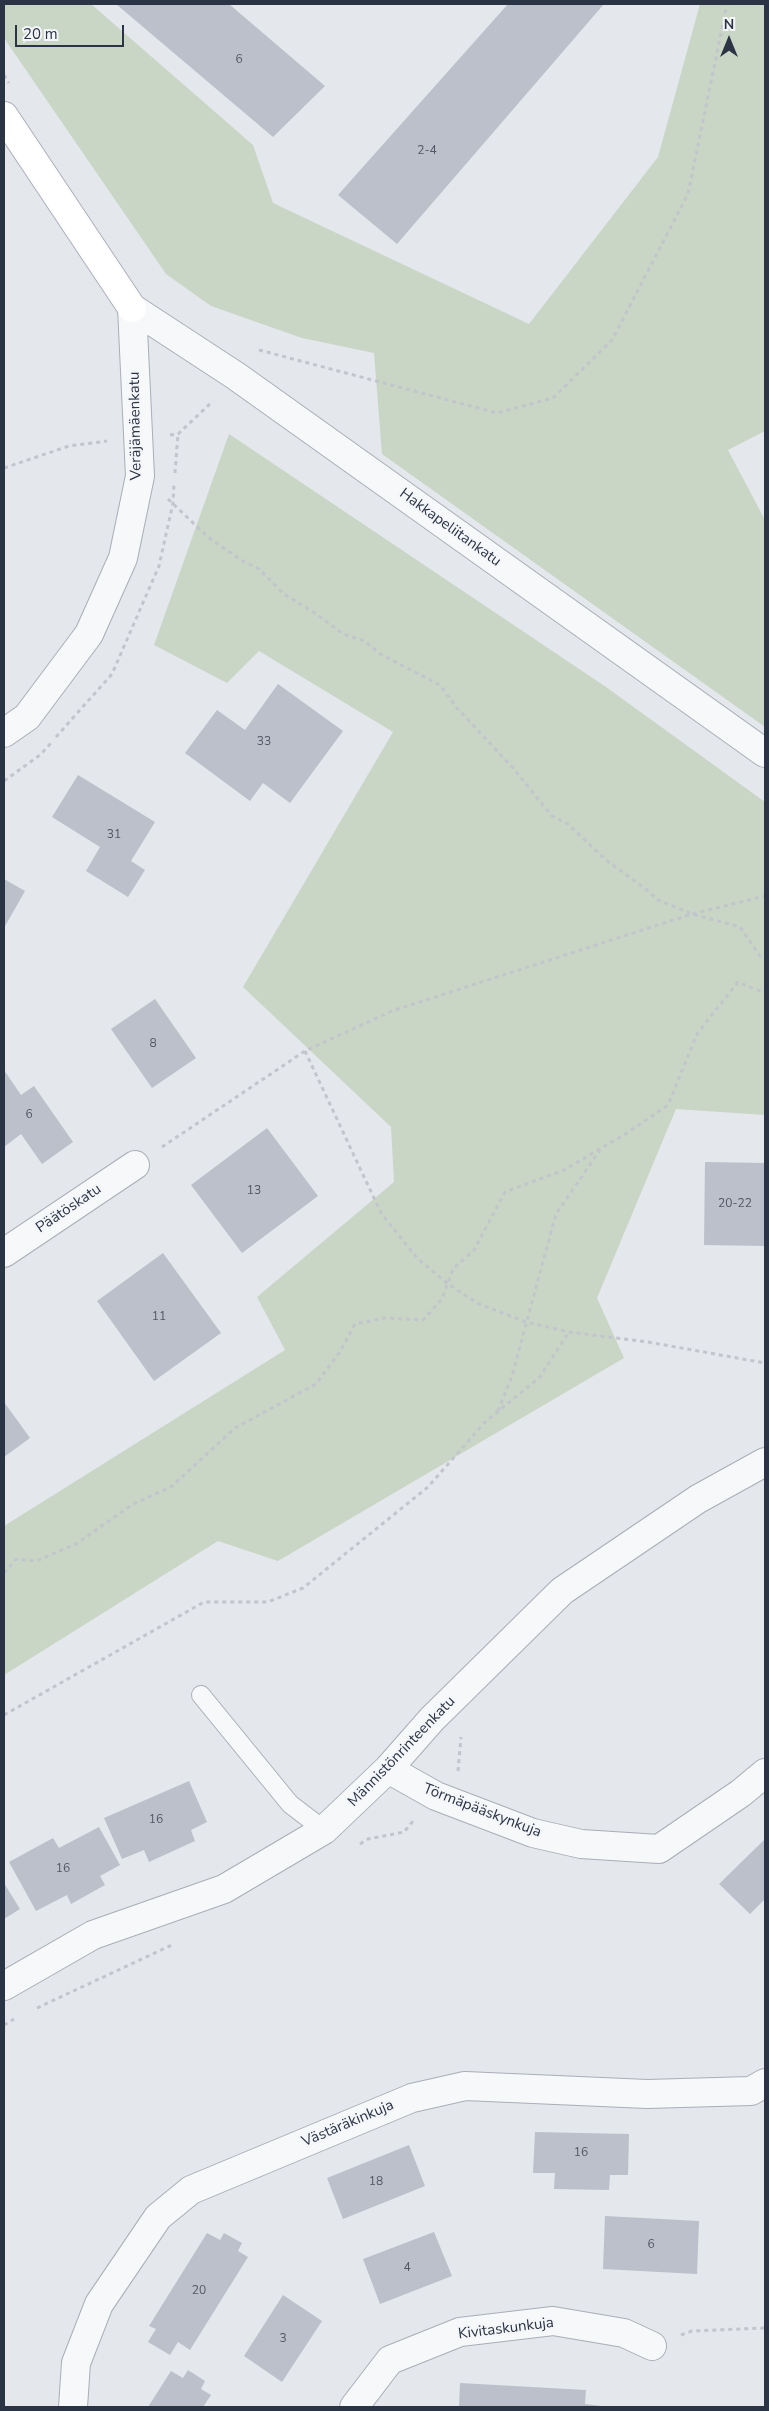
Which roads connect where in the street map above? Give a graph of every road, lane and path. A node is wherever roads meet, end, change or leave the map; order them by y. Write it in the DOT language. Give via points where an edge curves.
graph roads {
  1 [pos="727,4"];
  2 [pos="4,75"];
  3 [pos="11,86"];
  4 [pos="4,116"];
  5 [pos="132,308"];
  6 [pos="258,350"];
  7 [pos="140,476"];
  8 [pos="4,733"];
  9 [pos="765,753"];
  10 [pos="765,896"];
  11 [pos="692,914"];
  12 [pos="765,959"];
  13 [pos="765,993"];
  14 [pos="305,1051"];
  15 [pos="601,1149"];
  16 [pos="135,1165"];
  17 [pos="4,1253"];
  18 [pos="448,1284"];
  19 [pos="526,1322"];
  20 [pos="569,1332"];
  21 [pos="765,1362"];
  22 [pos="498,1412"];
  23 [pos="765,1462"];
  24 [pos="4,1573"];
  25 [pos="201,1694"];
  26 [pos="4,1715"];
  27 [pos="388,1769"];
  28 [pos="765,1773"];
  29 [pos="324,1830"];
  30 [pos="4,1986"];
  31 [pos="765,2083"];
  32 [pos="765,2328"];
  33 [pos="652,2346"];
  34 [pos="73,2407"];
  35 [pos="354,2407"];
  1 -- 6 [label="path" via="688,194 612,340 554,398 497,413"];
  2 -- 3 [label="path"];
  4 -- 5 [label="street"];
  5 -- 7 [label="street, Veräjämäenkatu"];
  5 -- 9 [label="street, Hakkapeliitankatu" via="236,376"];
  7 -- 8 [label="street, Veräjämäenkatu" via="123,558 89,634 27,717"];
  7 -- 11 [label="path" via="208,537 259,570 284,594 343,634 365,641 380,654 440,685 552,816 568,824 606,860 658,900"];
  10 -- 11 [label="path"];
  11 -- 12 [label="path" via="740,927"];
  11 -- 14 [label="path" via="392,1011"];
  13 -- 15 [label="path" via="738,982 697,1034 668,1105"];
  14 -- 16 [label="path"];
  14 -- 18 [label="path" via="381,1213 417,1258"];
  15 -- 18 [label="path" via="564,1170 506,1192 474,1250 453,1269"];
  15 -- 19 [label="path" via="556,1214"];
  16 -- 17 [label="street, Päätöskatu"];
  18 -- 19 [label="path" via="479,1304"];
  18 -- 24 [label="path" via="442,1299 423,1320 385,1318 355,1324 316,1384 235,1428 170,1487 132,1504 76,1544 36,1561 16,1559"];
  19 -- 20 [label="path"];
  19 -- 22 [label="path" via="512,1376"];
  20 -- 21 [label="path"];
  20 -- 22 [label="path" via="539,1378"];
  22 -- 26 [label="path" via="484,1422 428,1487 303,1588 268,1602 204,1602"];
  23 -- 27 [label="street, Männistönrinteenkatu" via="698,1499 562,1592 432,1719"];
  25 -- 29 [label="lane" via="290,1804"];
  27 -- 28 [label="street, Törmäpääskynkuja" via="436,1796 533,1833 580,1844 659,1849"];
  27 -- 29 [label="street, Männistönrinteenkatu"];
  29 -- 30 [label="street, Männistönrinteenkatu" via="224,1888 93,1935"];
  31 -- 34 [label="street, Västäräkinkuja" via="751,2091 646,2094 465,2086 412,2098 190,2190 158,2217 99,2304 76,2362"];
  32 -- 33 [label="path" via="692,2331"];
  33 -- 35 [label="street, Kivitaskunkuja" via="624,2333 553,2321 460,2332 390,2360"];
}
